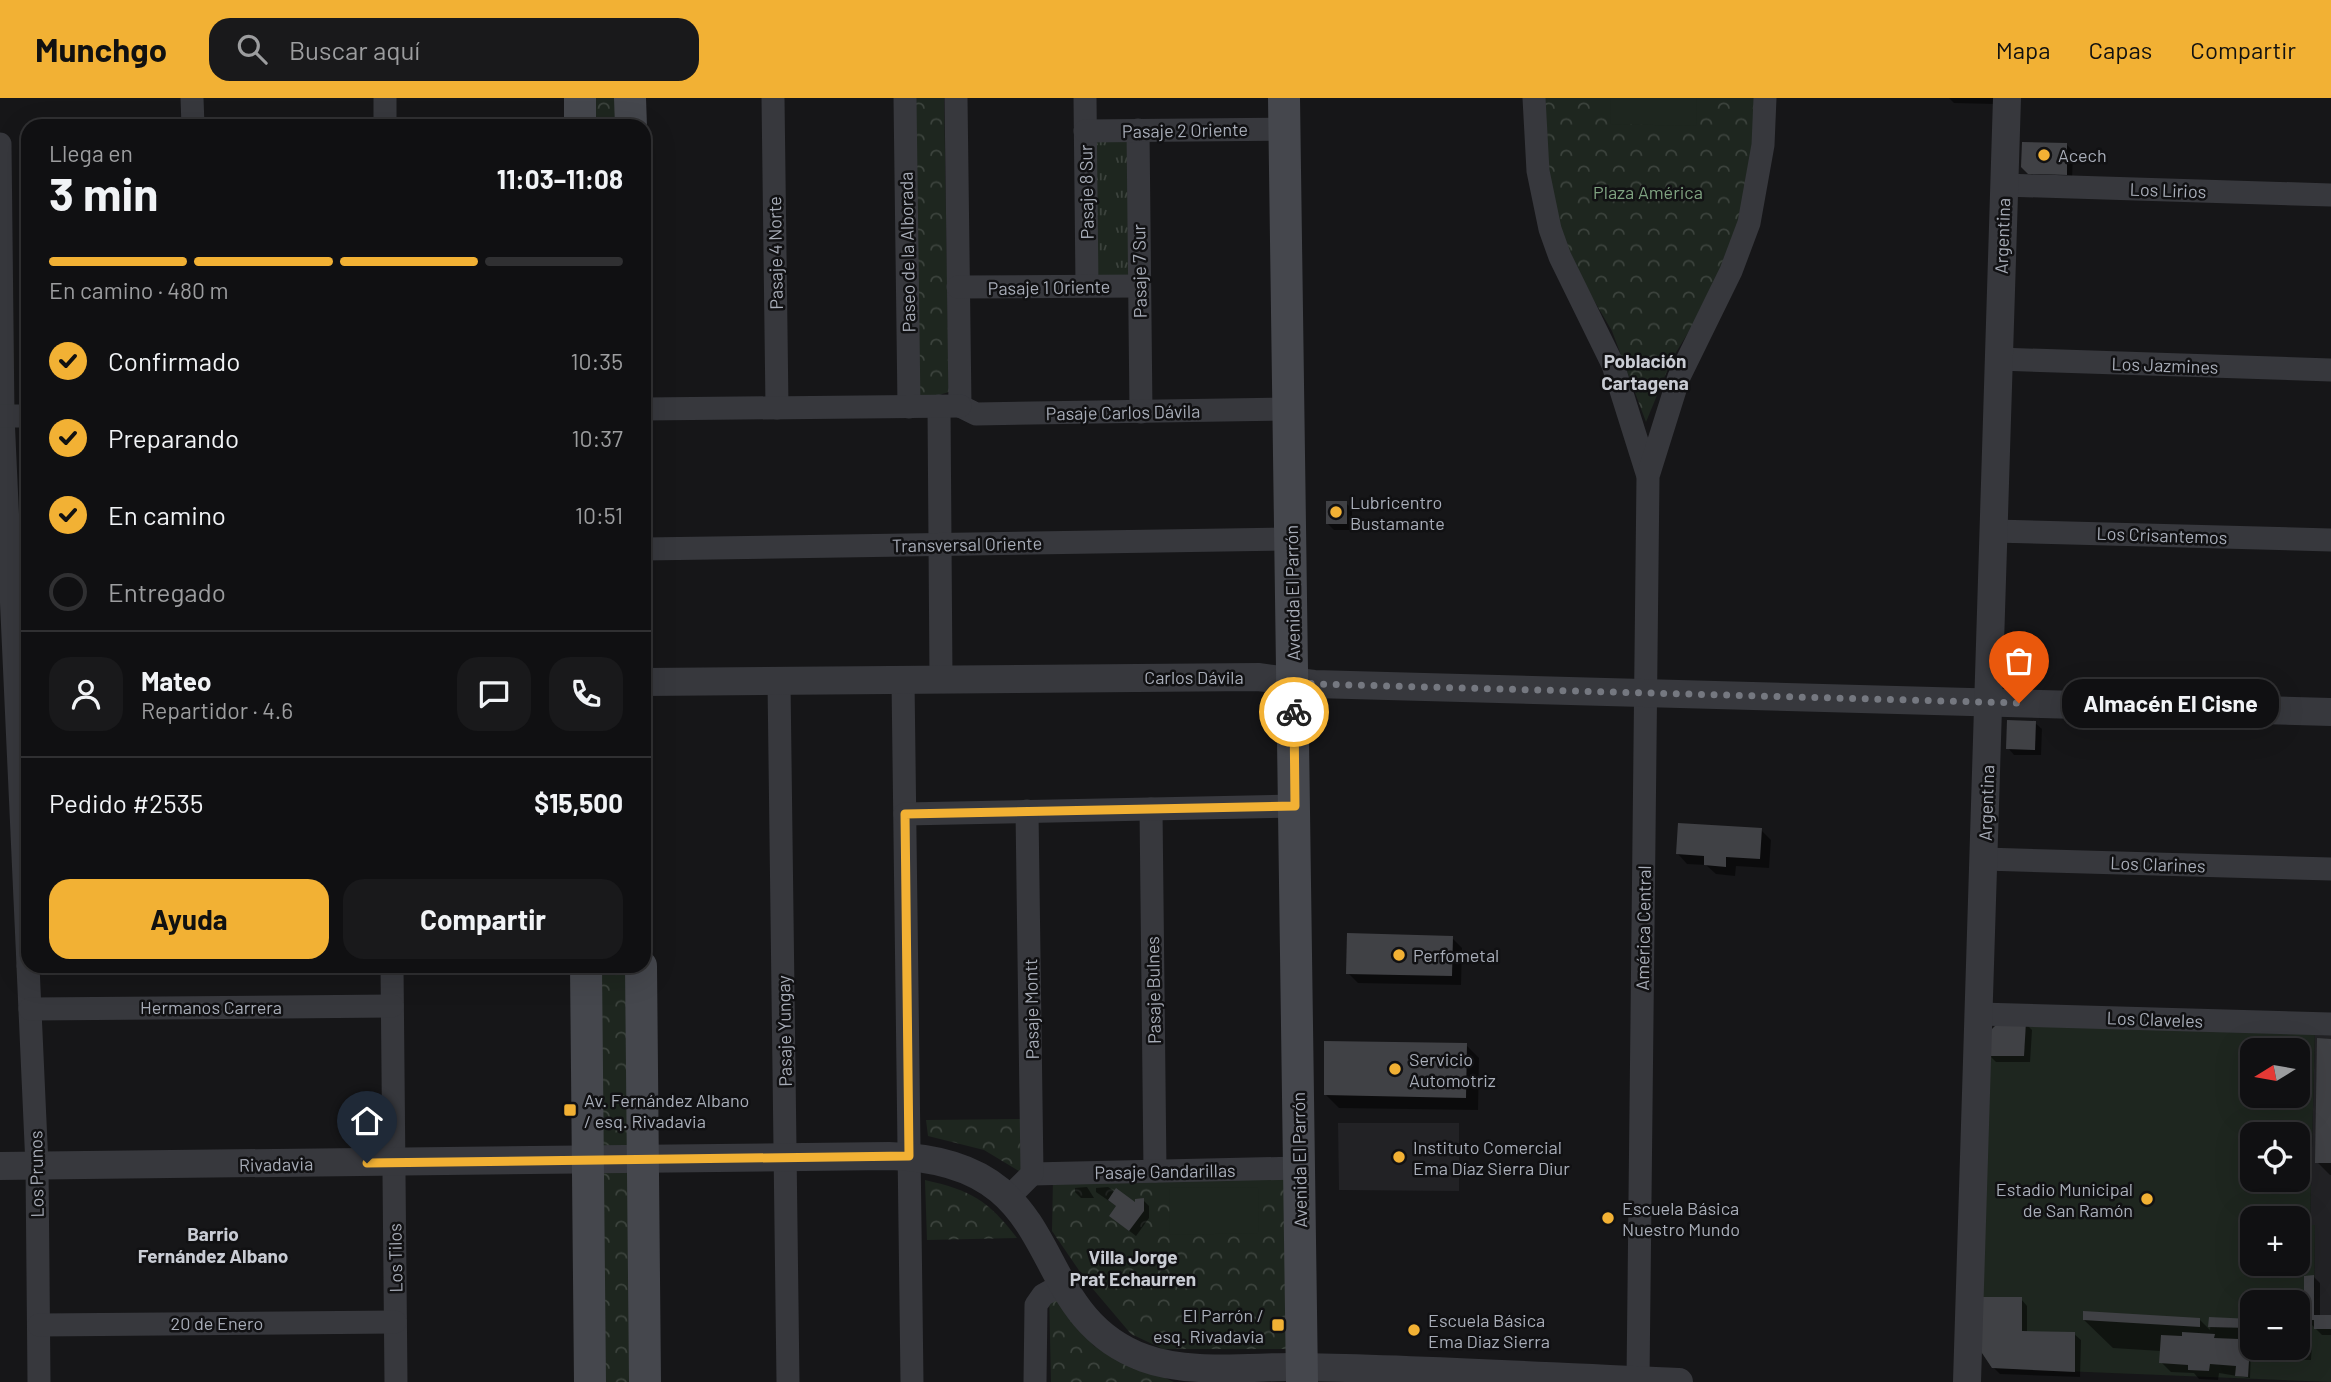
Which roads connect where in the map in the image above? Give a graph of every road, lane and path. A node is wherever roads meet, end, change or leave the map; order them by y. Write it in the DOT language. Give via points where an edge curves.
graph roads {
  1 [pos="192,98"];
  2 [pos="385,98"];
  3 [pos="580,98"];
  4 [pos="630,98"];
  5 [pos="774,98"];
  6 [pos="905,98"];
  7 [pos="956,98"];
  8 [pos="1085,98"];
  9 [pos="1534,98"];
  10 [pos="1765,98"];
  11 [pos="2007,98"];
  12 [pos="1284,113"];
  13 [pos="193,119"];
  14 [pos="385,119"];
  15 [pos="580,119"];
  16 [pos="631,119"];
  17 [pos="1138,130"];
  18 [pos="1085,131"];
  19 [pos="0,144"];
  20 [pos="2004,185"];
  21 [pos="2331,195"];
  22 [pos="1087,286"];
  23 [pos="1139,286"];
  24 [pos="958,288"];
  25 [pos="1998,359"];
  26 [pos="2331,370"];
  27 [pos="949,406"];
  28 [pos="909,407"];
  29 [pos="777,408"];
  30 [pos="651,409"];
  31 [pos="1289,409"];
  32 [pos="1141,412"];
  33 [pos="2,416"];
  34 [pos="21,416"];
  35 [pos="1647,477"];
  36 [pos="1994,531"];
  37 [pos="1291,539"];
  38 [pos="2331,540"];
  39 [pos="940,545"];
  40 [pos="651,549"];
  41 [pos="19,575"];
  42 [pos="21,672"];
  43 [pos="941,679"];
  44 [pos="903,680"];
  45 [pos="1293,680"];
  46 [pos="779,681"];
  47 [pos="651,682"];
  48 [pos="1646,692"];
  49 [pos="1990,702"];
  50 [pos="2331,712"];
  51 [pos="1295,806"];
  52 [pos="1151,809"];
  53 [pos="1027,811"];
  54 [pos="905,814"];
  55 [pos="1984,859"];
  56 [pos="2331,869"];
  57 [pos="28,973"];
  58 [pos="392,973"];
  59 [pos="586,973"];
  60 [pos="641,973"];
  61 [pos="392,1006"];
  62 [pos="30,1009"];
  63 [pos="1979,1014"];
  64 [pos="2331,1024"];
  65 [pos="909,1156"];
  66 [pos="786,1157"];
  67 [pos="643,1159"];
  68 [pos="588,1160"];
  69 [pos="394,1163"];
  70 [pos="0,1166"];
  71 [pos="37,1166"];
  72 [pos="1299,1168"];
  73 [pos="1155,1171"];
  74 [pos="1032,1174"];
  75 [pos="1009,1197"];
  76 [pos="1063,1284"];
  77 [pos="396,1322"];
  78 [pos="39,1325"];
  79 [pos="1301,1374"];
  80 [pos="1637,1380"];
  81 [pos="39,1382"];
  82 [pos="396,1382"];
  83 [pos="590,1382"];
  84 [pos="645,1382"];
  85 [pos="788,1382"];
  86 [pos="912,1382"];
  87 [pos="1035,1382"];
  88 [pos="1679,1382"];
  89 [pos="1967,1382"];
  1 -- 13 [label="street"];
  2 -- 14 [label="street"];
  3 -- 15 [label="main road"];
  4 -- 16 [label="main road"];
  5 -- 29 [label="street, Pasaje 4 Norte"];
  6 -- 28 [label="street, Paseo de la Alborada"];
  7 -- 24 [label="street"];
  8 -- 18 [label="street, Pasaje 8 Sur"];
  9 -- 35 [label="street" via="1538,171 1550,229 1613,365"];
  10 -- 35 [label="street" via="1763,145 1749,223 1671,395"];
  11 -- 20 [label="street, Argentina"];
  12 -- 17 [label="street, Pasaje 2 Oriente"];
  12 -- 31 [label="main road, Avenida El Parrón"];
  17 -- 18 [label="street, Pasaje 2 Oriente"];
  17 -- 23 [label="street, Pasaje 7 Sur"];
  18 -- 22 [label="street, Pasaje 8 Sur"];
  19 -- 33 [label="street, Los Prunos"];
  20 -- 21 [label="street, Los Lirios"];
  20 -- 25 [label="street, Argentina"];
  22 -- 23 [label="street, Pasaje 1 Oriente"];
  22 -- 24 [label="street, Pasaje 1 Oriente"];
  23 -- 32 [label="street, Pasaje 7 Sur"];
  24 -- 27 [label="street"];
  25 -- 26 [label="street, Los Jazmines"];
  25 -- 36 [label="street, Argentina"];
  27 -- 28 [label="street"];
  27 -- 32 [label="street, Pasaje Carlos Dávila" via="976,414"];
  27 -- 39 [label="street"];
  28 -- 29 [label="street"];
  29 -- 30 [label="street"];
  31 -- 32 [label="street, Pasaje Carlos Dávila"];
  31 -- 37 [label="main road, Avenida El Parrón"];
  33 -- 34 [label="street"];
  33 -- 41 [label="street, Los Prunos"];
  35 -- 48 [label="street, América Central"];
  36 -- 38 [label="street, Los Crisantemos"];
  36 -- 49 [label="street, Argentina"];
  37 -- 39 [label="street, Transversal Oriente"];
  37 -- 45 [label="main road, Avenida El Parrón"];
  39 -- 40 [label="street, Transversal Oriente"];
  39 -- 43 [label="street"];
  41 -- 42 [label="street, Los Prunos"];
  43 -- 44 [label="street, Carlos Dávila"];
  43 -- 45 [label="street, Carlos Dávila"];
  44 -- 46 [label="street, Carlos Dávila"];
  44 -- 54 [label="street"];
  45 -- 48 [label="street, Carlos Dávila"];
  45 -- 51 [label="main road, Avenida El Parrón"];
  46 -- 47 [label="street, Carlos Dávila"];
  46 -- 66 [label="street, Pasaje Yungay"];
  48 -- 49 [label="street, Carlos Dávila"];
  48 -- 80 [label="street, América Central"];
  49 -- 50 [label="street, Carlos Dávila"];
  49 -- 55 [label="street, Argentina"];
  51 -- 52 [label="street"];
  51 -- 72 [label="main road, Avenida El Parrón"];
  52 -- 53 [label="street"];
  52 -- 73 [label="street, Pasaje Bulnes"];
  53 -- 54 [label="street"];
  53 -- 74 [label="street, Pasaje Montt"];
  54 -- 65 [label="street"];
  55 -- 56 [label="street, Los Clarines"];
  55 -- 63 [label="street, Argentina"];
  57 -- 62 [label="street, Los Prunos"];
  58 -- 61 [label="street, Los Tilos"];
  59 -- 68 [label="main road"];
  60 -- 67 [label="main road"];
  61 -- 62 [label="street, Hermanos Carrera"];
  61 -- 69 [label="street, Los Tilos"];
  62 -- 71 [label="street, Los Prunos"];
  63 -- 64 [label="street, Los Claveles"];
  63 -- 89 [label="street, Argentina"];
  65 -- 66 [label="street, Rivadavia"];
  65 -- 75 [label="street, Rivadavia" via="961,1167"];
  65 -- 86 [label="street"];
  66 -- 67 [label="street, Rivadavia"];
  66 -- 85 [label="street, Pasaje Yungay"];
  67 -- 68 [label="street, Rivadavia"];
  67 -- 84 [label="main road"];
  68 -- 69 [label="street, Rivadavia"];
  68 -- 83 [label="main road"];
  69 -- 71 [label="street, Rivadavia"];
  69 -- 77 [label="street, Los Tilos"];
  70 -- 71 [label="street, Rivadavia"];
  71 -- 78 [label="street, Los Prunos"];
  72 -- 73 [label="street, Pasaje Gandarillas"];
  72 -- 79 [label="main road, Avenida El Parrón"];
  73 -- 74 [label="street, Pasaje Gandarillas"];
  74 -- 75 [label="street"];
  75 -- 76 [label="street, Rivadavia" via="1033,1226"];
  76 -- 79 [label="street, Rivadavia" via="1102,1334 1144,1358 1175,1366"];
  76 -- 87 [label="street" via="1043,1295 1036,1305"];
  77 -- 78 [label="street, 20 de Enero"];
  77 -- 82 [label="street, Los Tilos"];
  78 -- 81 [label="street, Los Prunos"];
  79 -- 80 [label="street, Rivadavia"];
  80 -- 88 [label="street, Rivadavia"];
}
